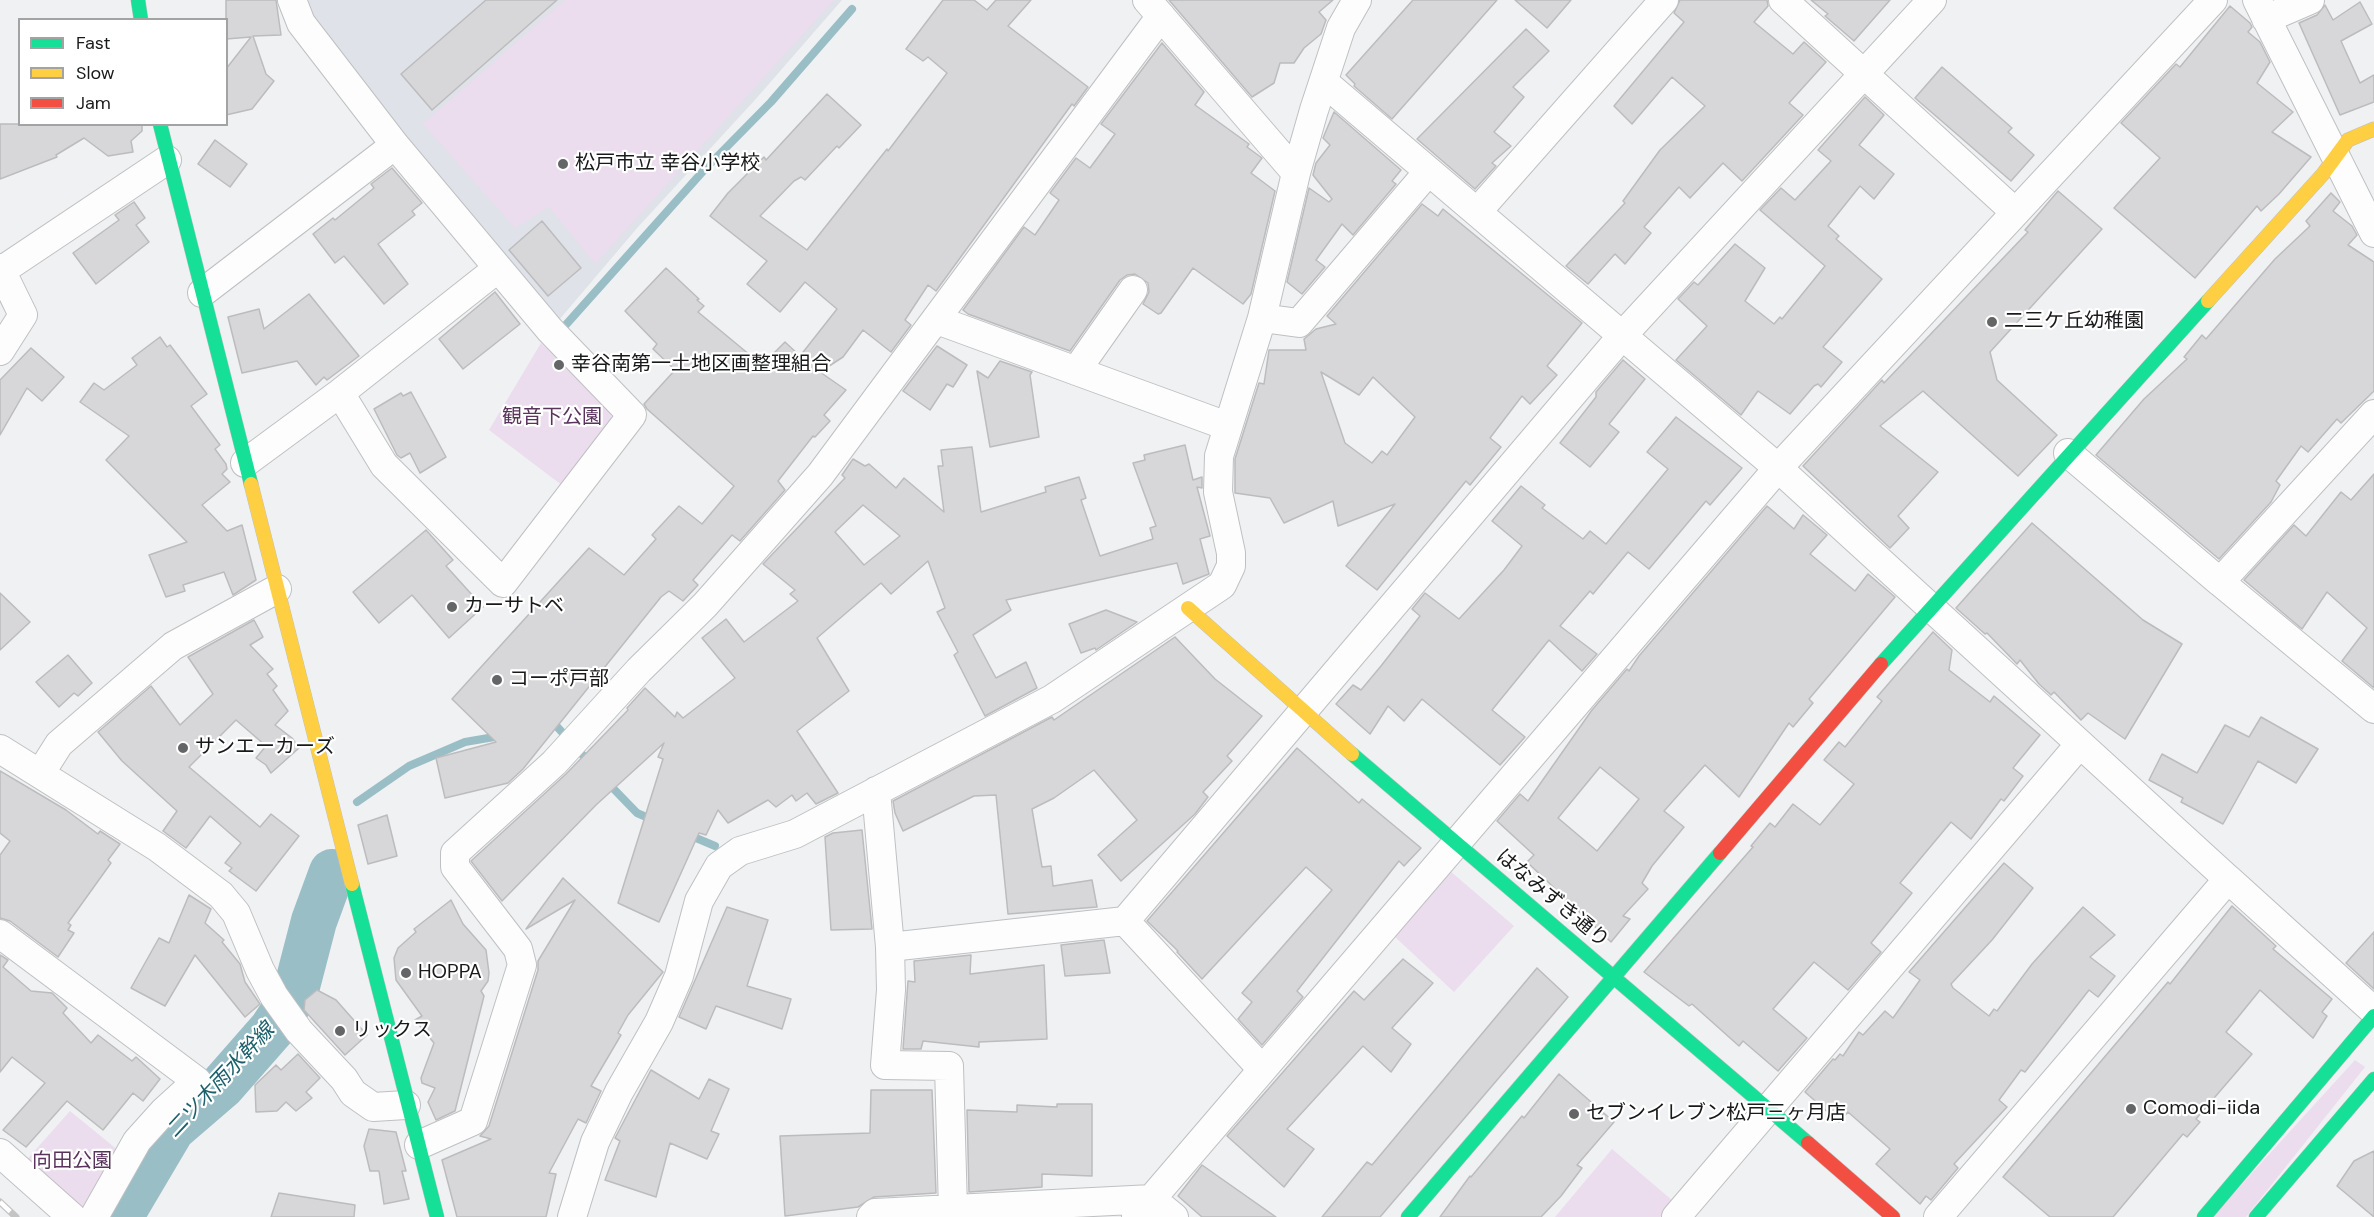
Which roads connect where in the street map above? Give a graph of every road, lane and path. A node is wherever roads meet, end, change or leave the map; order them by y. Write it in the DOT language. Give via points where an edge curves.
graph roads {
  1 [pos="138,0"];
  2 [pos="292,0"];
  3 [pos="1357,0"];
  4 [pos="1664,0"];
  5 [pos="1783,0"];
  6 [pos="1932,0"];
  7 [pos="2213,0"];
  8 [pos="2310,0"];
  9 [pos="1154,8"];
  10 [pos="2261,10"];
  11 [pos="141,18"];
  12 [pos="1865,75"];
  13 [pos="1325,83"];
  14 [pos="160,126"];
  15 [pos="2374,129"];
  16 [pos="395,145"];
  17 [pos="2335,157"];
  18 [pos="167,160"];
  19 [pos="1428,172"];
  20 [pos="1296,173"];
  21 [pos="1477,212"];
  22 [pos="2014,212"];
  23 [pos="2374,233"];
  24 [pos="1,269"];
  25 [pos="497,269"];
  26 [pos="1133,290"];
  27 [pos="202,293"];
  28 [pos="1262,318"];
  29 [pos="937,320"];
  30 [pos="1622,337"];
  31 [pos="0,351"];
  32 [pos="1076,371"];
  33 [pos="340,393"];
  34 [pos="2374,414"];
  35 [pos="1227,426"];
  36 [pos="2068,453"];
  37 [pos="245,463"];
  38 [pos="1778,468"];
  39 [pos="2220,582"];
  40 [pos="276,589"];
  41 [pos="1931,606"];
  42 [pos="1188,608"];
  43 [pos="2374,709"];
  44 [pos="1302,712"];
  45 [pos="2079,745"];
  46 [pos="0,749"];
  47 [pos="40,774"];
  48 [pos="876,790"];
  49 [pos="1456,843"];
  50 [pos="2228,879"];
  51 [pos="1125,921"];
  52 [pos="0,934"];
  53 [pos="890,947"];
  54 [pos="1615,978"];
  55 [pos="2370,1027"];
  56 [pos="1262,1068"];
  57 [pos="2374,1079"];
  58 [pos="406,1105"];
  59 [pos="1769,1108"];
  60 [pos="419,1145"];
  61 [pos="0,1153"];
  62 [pos="1144,1208"];
  63 [pos="953,1210"];
  64 [pos="72,1217"];
  65 [pos="94,1217"];
  66 [pos="437,1217"];
  67 [pos="572,1217"];
  68 [pos="872,1217"];
  69 [pos="1174,1217"];
  70 [pos="1408,1217"];
  71 [pos="1676,1217"];
  72 [pos="1893,1217"];
  73 [pos="1938,1217"];
  74 [pos="2204,1217"];
  75 [pos="2256,1217"];
  1 -- 11 [label="street"];
  2 -- 16 [label="street" via="301,23"];
  3 -- 13 [label="street" via="1341,28"];
  4 -- 21 [label="street"];
  5 -- 12 [label="street"];
  6 -- 12 [label="street"];
  7 -- 22 [label="street"];
  8 -- 10 [label="street"];
  9 -- 20 [label="street"];
  9 -- 29 [label="street"];
  10 -- 17 [label="street"];
  12 -- 22 [label="street"];
  12 -- 30 [label="street"];
  13 -- 19 [label="street"];
  13 -- 20 [label="street"];
  14 -- 18 [label="street"];
  15 -- 17 [label="street" via="2348,140"];
  16 -- 25 [label="street"];
  16 -- 27 [label="street"];
  17 -- 23 [label="street"];
  17 -- 36 [label="street"];
  18 -- 24 [label="street"];
  18 -- 27 [label="street"];
  19 -- 21 [label="street"];
  19 -- 28 [label="street" via="1299,323"];
  20 -- 28 [label="street"];
  21 -- 30 [label="street"];
  22 -- 38 [label="street"];
  24 -- 31 [label="street" via="23,315"];
  25 -- 33 [label="street"];
  25 -- 33 [label="street" via="632,415 503,583 384,465"];
  26 -- 32 [label="street"];
  27 -- 37 [label="street"];
  28 -- 35 [label="street"];
  29 -- 32 [label="street"];
  29 -- 60 [label="street" via="820,475 705,605 554,763 456,853 455,867 518,949 522,965 473,1121"];
  30 -- 38 [label="street"];
  30 -- 44 [label="street"];
  32 -- 35 [label="street"];
  33 -- 37 [label="street"];
  34 -- 39 [label="street"];
  35 -- 42 [label="street" via="1219,456 1218,492 1231,566 1222,585"];
  36 -- 39 [label="street"];
  36 -- 41 [label="street"];
  37 -- 40 [label="street"];
  38 -- 41 [label="street"];
  38 -- 49 [label="street"];
  39 -- 43 [label="street"];
  40 -- 47 [label="street" via="172,646 59,744"];
  40 -- 58 [label="street"];
  41 -- 45 [label="street"];
  41 -- 54 [label="street"];
  42 -- 44 [label="street, はなみずき通り"];
  42 -- 48 [label="street" via="1052,699"];
  44 -- 49 [label="street, はなみずき通り"];
  44 -- 51 [label="street"];
  45 -- 50 [label="street"];
  45 -- 59 [label="street"];
  46 -- 47 [label="street"];
  47 -- 58 [label="street" via="157,847 221,895 236,913 274,996 299,1031 361,1101 373,1107"];
  48 -- 53 [label="street"];
  48 -- 67 [label="street" via="795,834 732,855 719,866 699,901 679,975 659,1022 595,1142"];
  49 -- 54 [label="street, はなみずき通り"];
  49 -- 56 [label="street"];
  50 -- 55 [label="street"];
  50 -- 73 [label="street"];
  51 -- 53 [label="street"];
  51 -- 56 [label="street"];
  52 -- 65 [label="street" via="197,1081 137,1141"];
  53 -- 63 [label="street" via="885,1065 949,1066"];
  54 -- 59 [label="street, はなみずき通り"];
  54 -- 70 [label="street"];
  55 -- 74 [label="street"];
  56 -- 62 [label="street"];
  57 -- 75 [label="street"];
  58 -- 60 [label="street"];
  59 -- 71 [label="street"];
  59 -- 72 [label="street, はなみずき通り"];
  60 -- 66 [label="street"];
  61 -- 64 [label="street"];
  62 -- 63 [label="street"];
  62 -- 69 [label="street"];
  63 -- 68 [label="street" via="875,1213"];
}
